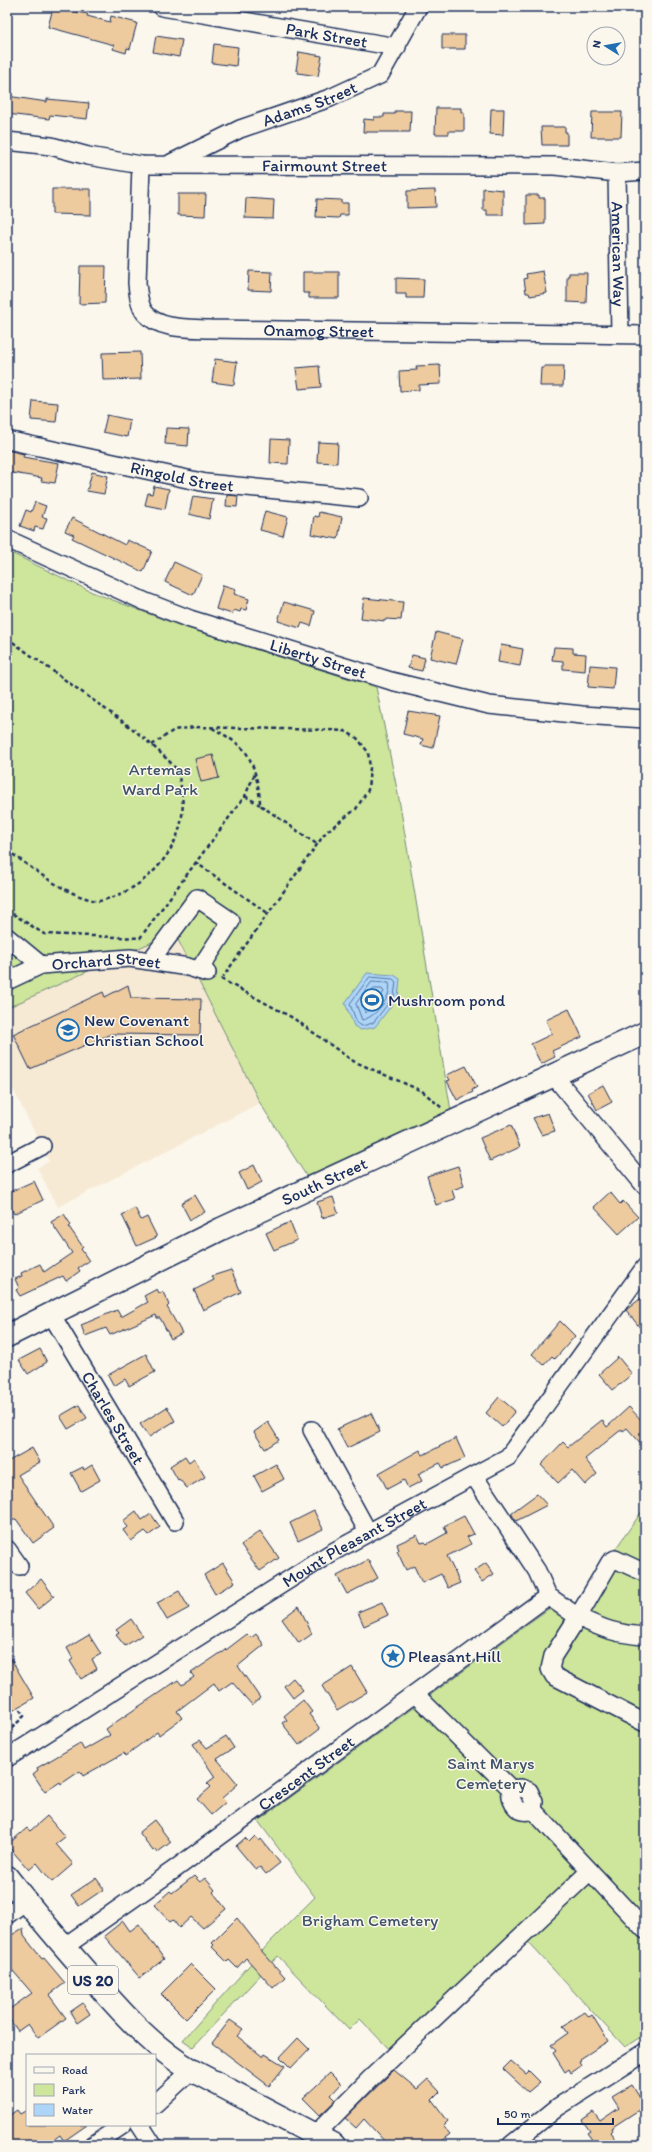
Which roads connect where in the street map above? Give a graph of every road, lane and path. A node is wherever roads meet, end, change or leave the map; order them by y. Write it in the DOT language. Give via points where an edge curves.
graph roads {
  1 [pos="162,7"];
  2 [pos="418,7"];
  3 [pos="397,47"];
  4 [pos="7,141"];
  5 [pos="141,165"];
  6 [pos="168,165"];
  7 [pos="645,171"];
  8 [pos="617,173"];
  9 [pos="620,334"];
  10 [pos="645,335"];
  11 [pos="7,440"];
  12 [pos="360,498"];
  13 [pos="7,539"];
  14 [pos="7,638"];
  15 [pos="645,719"];
  16 [pos="211,728"];
  17 [pos="152,745"];
  18 [pos="255,773"];
  19 [pos="245,796"];
  20 [pos="260,805"];
  21 [pos="318,845"];
  22 [pos="7,850"];
  23 [pos="195,862"];
  24 [pos="7,910"];
  25 [pos="269,914"];
  26 [pos="7,937"];
  27 [pos="151,960"];
  28 [pos="41,965"];
  29 [pos="209,975"];
  30 [pos="7,982"];
  31 [pos="645,1033"];
  32 [pos="554,1076"];
  33 [pos="449,1124"];
  34 [pos="42,1146"];
  35 [pos="7,1164"];
  36 [pos="645,1186"];
  37 [pos="645,1267"];
  38 [pos="51,1314"];
  39 [pos="7,1336"];
  40 [pos="312,1430"];
  41 [pos="474,1476"];
  42 [pos="175,1521"];
  43 [pos="368,1532"];
  44 [pos="7,1549"];
  45 [pos="19,1566"];
  46 [pos="645,1573"];
  47 [pos="548,1596"];
  48 [pos="578,1617"];
  49 [pos="645,1636"];
  50 [pos="415,1694"];
  51 [pos="19,1708"];
  52 [pos="645,1723"];
  53 [pos="7,1733"];
  54 [pos="7,1758"];
  55 [pos="590,1871"];
  56 [pos="7,1877"];
  57 [pos="26,1901"];
  58 [pos="7,1915"];
  59 [pos="645,1930"];
  60 [pos="64,1948"];
  61 [pos="645,2052"];
  62 [pos="192,2070"];
  63 [pos="156,2103"];
  64 [pos="122,2126"];
  65 [pos="141,2126"];
  66 [pos="315,2135"];
  67 [pos="93,2145"];
  68 [pos="153,2145"];
  69 [pos="334,2145"];
  70 [pos="511,2145"];
  1 -- 3 [label="street, Park Street"];
  2 -- 3 [label="street, Adams Street"];
  3 -- 6 [label="street, Adams Street" via="380,76 330,98 240,129"];
  4 -- 5 [label="street, Fairmount Street" via="51,146 88,156"];
  5 -- 6 [label="street, Fairmount Street"];
  5 -- 9 [label="street, Onamog Street" via="137,284 144,313 160,324 210,329"];
  6 -- 8 [label="street, Fairmount Street" via="555,166"];
  7 -- 8 [label="street, Fairmount Street"];
  8 -- 9 [label="street, American Way"];
  9 -- 10 [label="street, Onamog Street"];
  11 -- 12 [label="street, Ringold Street" via="206,483"];
  13 -- 15 [label="street, Liberty Street" via="146,602 190,619 391,681 489,705 582,716"];
  14 -- 17 [label="path"];
  16 -- 17 [label="path" via="174,730"];
  16 -- 18 [label="path" via="230,738 244,750"];
  16 -- 21 [label="path" via="345,731 357,738 368,752 368,790 356,809 326,832"];
  17 -- 22 [label="path" via="176,769 184,802 179,831 165,857 142,883 122,894 100,901 62,888"];
  18 -- 19 [label="path"];
  18 -- 20 [label="path"];
  19 -- 20 [label="path"];
  19 -- 23 [label="path"];
  20 -- 21 [label="path"];
  21 -- 25 [label="path"];
  23 -- 24 [label="path" via="140,938 44,934"];
  23 -- 25 [label="path"];
  25 -- 29 [label="path"];
  26 -- 28 [label="street"];
  27 -- 28 [label="street, Orchard Street" via="130,958"];
  27 -- 29 [label="street, Orchard Street"];
  27 -- 29 [label="street" via="197,898 232,922"];
  28 -- 30 [label="street, Orchard Street"];
  29 -- 33 [label="path" via="293,1018 353,1061 422,1091 443,1109"];
  31 -- 32 [label="main road, South Street"];
  32 -- 33 [label="main road, South Street"];
  32 -- 36 [label="street"];
  33 -- 38 [label="main road, South Street" via="221,1229"];
  34 -- 35 [label="street"];
  37 -- 41 [label="street, Mount Pleasant Street" via="508,1457"];
  38 -- 39 [label="main road, South Street"];
  38 -- 42 [label="street, Charles Street"];
  40 -- 43 [label="street"];
  41 -- 43 [label="street, Mount Pleasant Street"];
  41 -- 47 [label="street" via="537,1571"];
  43 -- 54 [label="street, Mount Pleasant Street" via="318,1560"];
  44 -- 45 [label="street"];
  46 -- 48 [label="street" via="615,1560 610,1562"];
  47 -- 48 [label="street"];
  47 -- 50 [label="street, Crescent Street"];
  48 -- 49 [label="street" via="606,1631"];
  48 -- 52 [label="street" via="553,1656 550,1669 554,1676"];
  50 -- 55 [label="street" via="511,1789 529,1790 534,1802 533,1810"];
  50 -- 60 [label="street, Crescent Street"];
  51 -- 53 [label="path" via="24,1716"];
  55 -- 59 [label="street"];
  55 -- 66 [label="street" via="370,2079"];
  56 -- 57 [label="main road, US 20"];
  57 -- 58 [label="street"];
  57 -- 60 [label="main road, US 20"];
  60 -- 62 [label="main road, US 20" via="151,2041 174,2060"];
  61 -- 70 [label="street" via="558,2107"];
  62 -- 63 [label="street"];
  62 -- 66 [label="main road, US 20"];
  64 -- 67 [label="street"];
  65 -- 68 [label="street"];
  66 -- 69 [label="main road, US 20"];
}
